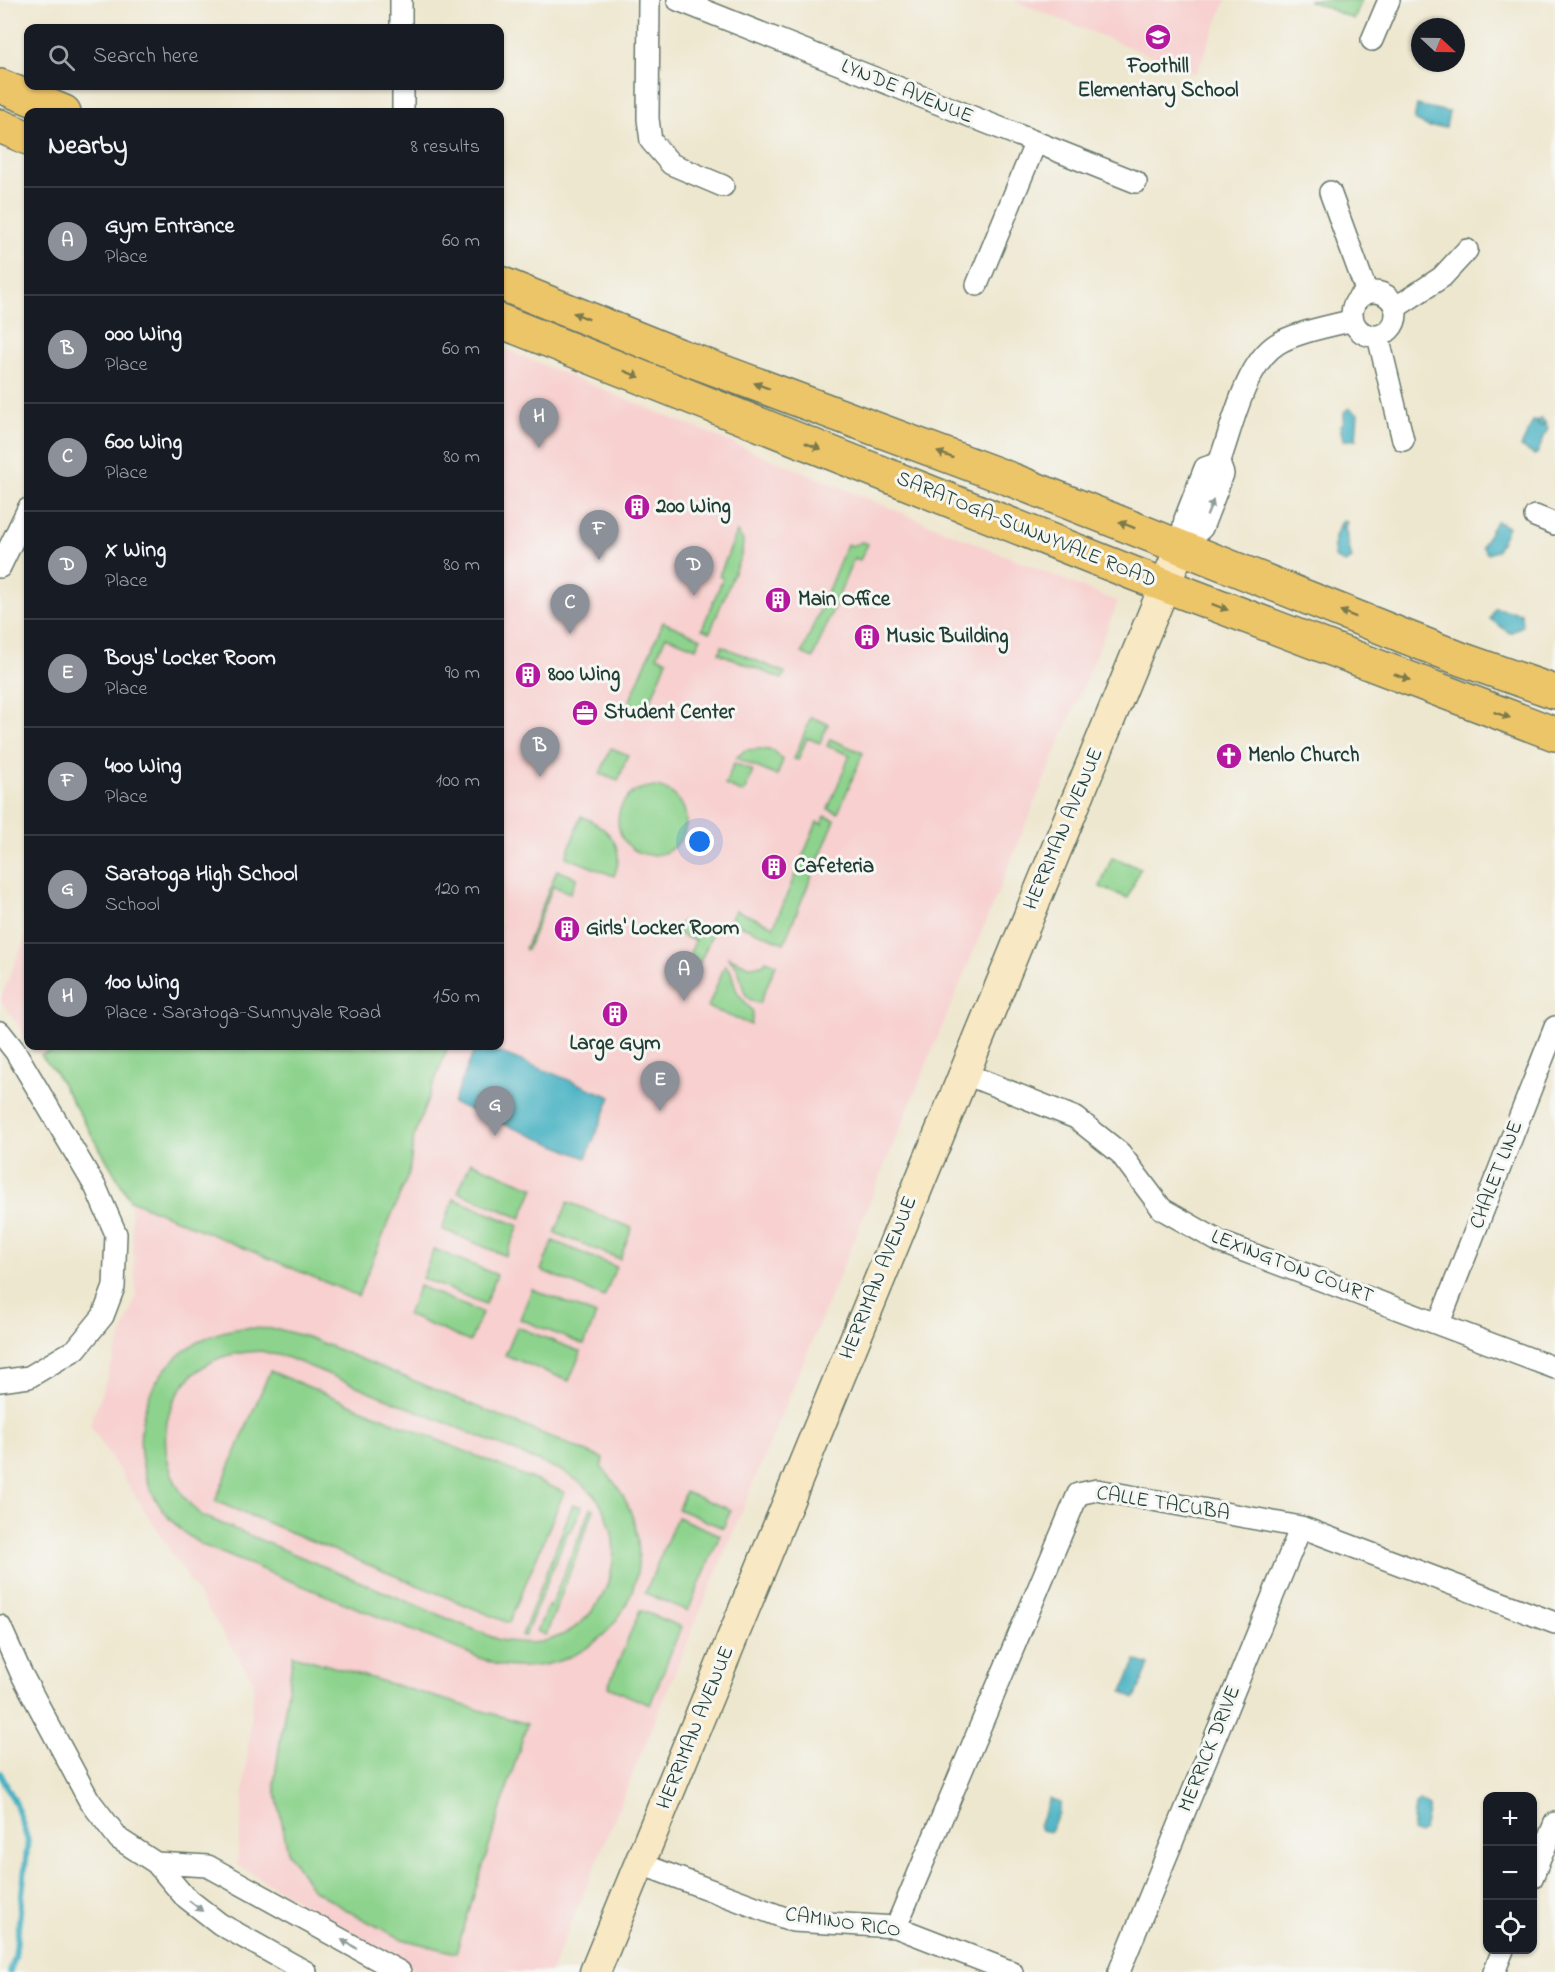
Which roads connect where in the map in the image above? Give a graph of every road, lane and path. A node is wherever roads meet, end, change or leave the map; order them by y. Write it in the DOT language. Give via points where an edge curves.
graph roads {
  1 [pos="401,0"];
  2 [pos="650,0"];
  3 [pos="678,0"];
  4 [pos="1389,0"];
  5 [pos="401,24"];
  6 [pos="1372,40"];
  7 [pos="0,86"];
  8 [pos="403,90"];
  9 [pos="54,108"];
  10 [pos="403,108"];
  11 [pos="0,126"];
  12 [pos="24,136"];
  13 [pos="1035,144"];
  14 [pos="1136,182"];
  15 [pos="723,186"];
  16 [pos="1330,192"];
  17 [pos="1467,250"];
  18 [pos="504,285"];
  19 [pos="977,285"];
  20 [pos="1367,292"];
  21 [pos="1395,308"];
  22 [pos="1353,320"];
  23 [pos="504,323"];
  24 [pos="1378,336"];
  25 [pos="1403,440"];
  26 [pos="24,517"];
  27 [pos="1181,546"];
  28 [pos="0,567"];
  29 [pos="1166,585"];
  30 [pos="1555,692"];
  31 [pos="1555,734"];
  32 [pos="1555,1027"];
  33 [pos="0,1032"];
  34 [pos="963,1073"];
  35 [pos="1438,1323"];
  36 [pos="1555,1368"];
  37 [pos="0,1381"];
  38 [pos="1301,1527"];
  39 [pos="1555,1623"];
  40 [pos="0,1626"];
  41 [pos="1555,1823"];
  42 [pos="156,1863"];
  43 [pos="640,1864"];
  44 [pos="1537,1868"];
  45 [pos="896,1927"];
  46 [pos="1501,1954"];
  47 [pos="306,1972"];
  48 [pos="400,1972"];
  49 [pos="595,1972"];
  50 [pos="1012,1972"];
  51 [pos="1119,1972"];
  52 [pos="1494,1972"];
  1 -- 5 [label="street"];
  2 -- 15 [label="street" via="651,141 671,164"];
  3 -- 13 [label="street, LYNDE AVENUE"];
  4 -- 6 [label="street"];
  7 -- 9 [label="main road"];
  8 -- 10 [label="street"];
  11 -- 12 [label="main road"];
  13 -- 14 [label="street, LYNDE AVENUE"];
  13 -- 19 [label="street"];
  16 -- 20 [label="street"];
  17 -- 21 [label="street" via="1442,277"];
  27 -- 18 [label="main road, SARATOGA-SUNNYVALE ROAD, one-way"];
  20 -- 21 [label="street" via="1379,292"];
  20 -- 22 [label="street" via="1353,306"];
  21 -- 24 [label="street" via="1391,329"];
  22 -- 24 [label="street" via="1358,331"];
  22 -- 27 [label="street" via="1279,342 1262,356 1219,463 1223,474 1202,528"];
  23 -- 29 [label="main road, SARATOGA-SUNNYVALE ROAD, one-way"];
  24 -- 25 [label="street"];
  26 -- 28 [label="street"];
  27 -- 29 [label="street, HERRIMAN AVENUE"];
  30 -- 27 [label="main road, SARATOGA-SUNNYVALE ROAD, one-way" via="1461,659"];
  29 -- 31 [label="main road, SARATOGA-SUNNYVALE ROAD, one-way"];
  29 -- 34 [label="street, HERRIMAN AVENUE"];
  32 -- 35 [label="street, CHALET LINE"];
  33 -- 37 [label="street" via="96,1188 116,1234 114,1287 103,1316 76,1349 29,1377"];
  34 -- 35 [label="street, LEXINGTON COURT" via="1076,1118 1120,1153 1162,1209 1220,1242"];
  34 -- 43 [label="street, HERRIMAN AVENUE"];
  35 -- 36 [label="street, LEXINGTON COURT"];
  38 -- 39 [label="street, CALLE TACUBA"];
  38 -- 45 [label="street, CALLE TACUBA" via="1097,1490 1078,1494"];
  38 -- 51 [label="street, MERRICK DRIVE"];
  40 -- 42 [label="street" via="88,1800 118,1839"];
  41 -- 44 [label="street"];
  42 -- 47 [label="street, one-way" via="184,1896 220,1924"];
  48 -- 42 [label="street, one-way" via="208,1866"];
  43 -- 45 [label="street, CAMINO RICO" via="793,1921"];
  43 -- 49 [label="street, HERRIMAN AVENUE"];
  45 -- 50 [label="street, CAMINO RICO"];
  46 -- 52 [label="street"];
}
